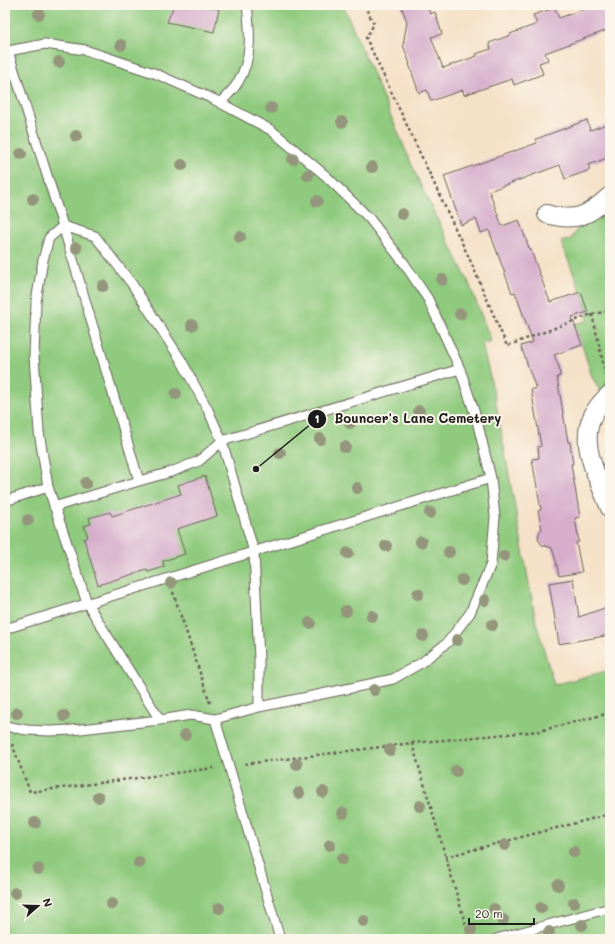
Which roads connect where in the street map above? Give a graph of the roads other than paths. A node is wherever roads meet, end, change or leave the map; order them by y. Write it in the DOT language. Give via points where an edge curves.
graph roads {
  1 [pos="247,5"];
  2 [pos="6,52"];
  3 [pos="220,103"];
  4 [pos="610,196"];
  5 [pos="547,214"];
  6 [pos="63,226"];
  7 [pos="460,369"];
  8 [pos="609,388"];
  9 [pos="222,442"];
  10 [pos="491,478"];
  11 [pos="139,481"];
  12 [pos="48,487"];
  13 [pos="5,501"];
  14 [pos="54,507"];
  15 [pos="610,508"];
  16 [pos="254,552"];
  17 [pos="87,603"];
  18 [pos="5,629"];
  19 [pos="259,707"];
  20 [pos="215,719"];
  21 [pos="160,720"];
  22 [pos="5,726"];
  23 [pos="610,908"];
  24 [pos="280,939"];
  25 [pos="496,939"];
  1 -- 3 [label="lane" via="250,26 247,65 238,82"];
  2 -- 3 [label="lane" via="45,44 85,50 154,73"];
  2 -- 6 [label="lane"];
  3 -- 7 [label="lane" via="271,130 326,176 369,218 428,299"];
  4 -- 5 [label="street" via="589,213 578,217 557,218"];
  6 -- 9 [label="lane" via="95,236 132,284 181,360"];
  6 -- 11 [label="lane"];
  6 -- 12 [label="lane" via="49,238 36,302 34,356 39,432"];
  7 -- 9 [label="lane"];
  7 -- 10 [label="lane" via="476,417"];
  8 -- 15 [label="street" via="592,416 587,443"];
  9 -- 11 [label="lane" via="199,461"];
  9 -- 16 [label="lane"];
  10 -- 16 [label="lane"];
  10 -- 19 [label="lane" via="495,517 491,564 470,613 447,643 421,663 393,679"];
  11 -- 14 [label="lane"];
  12 -- 13 [label="lane"];
  12 -- 14 [label="lane"];
  14 -- 17 [label="lane"];
  16 -- 17 [label="lane"];
  16 -- 19 [label="lane"];
  17 -- 18 [label="lane"];
  17 -- 21 [label="lane"];
  19 -- 20 [label="lane"];
  20 -- 21 [label="lane" via="191,715"];
  20 -- 24 [label="lane"];
  21 -- 22 [label="lane" via="50,731"];
  23 -- 25 [label="lane"];
}
